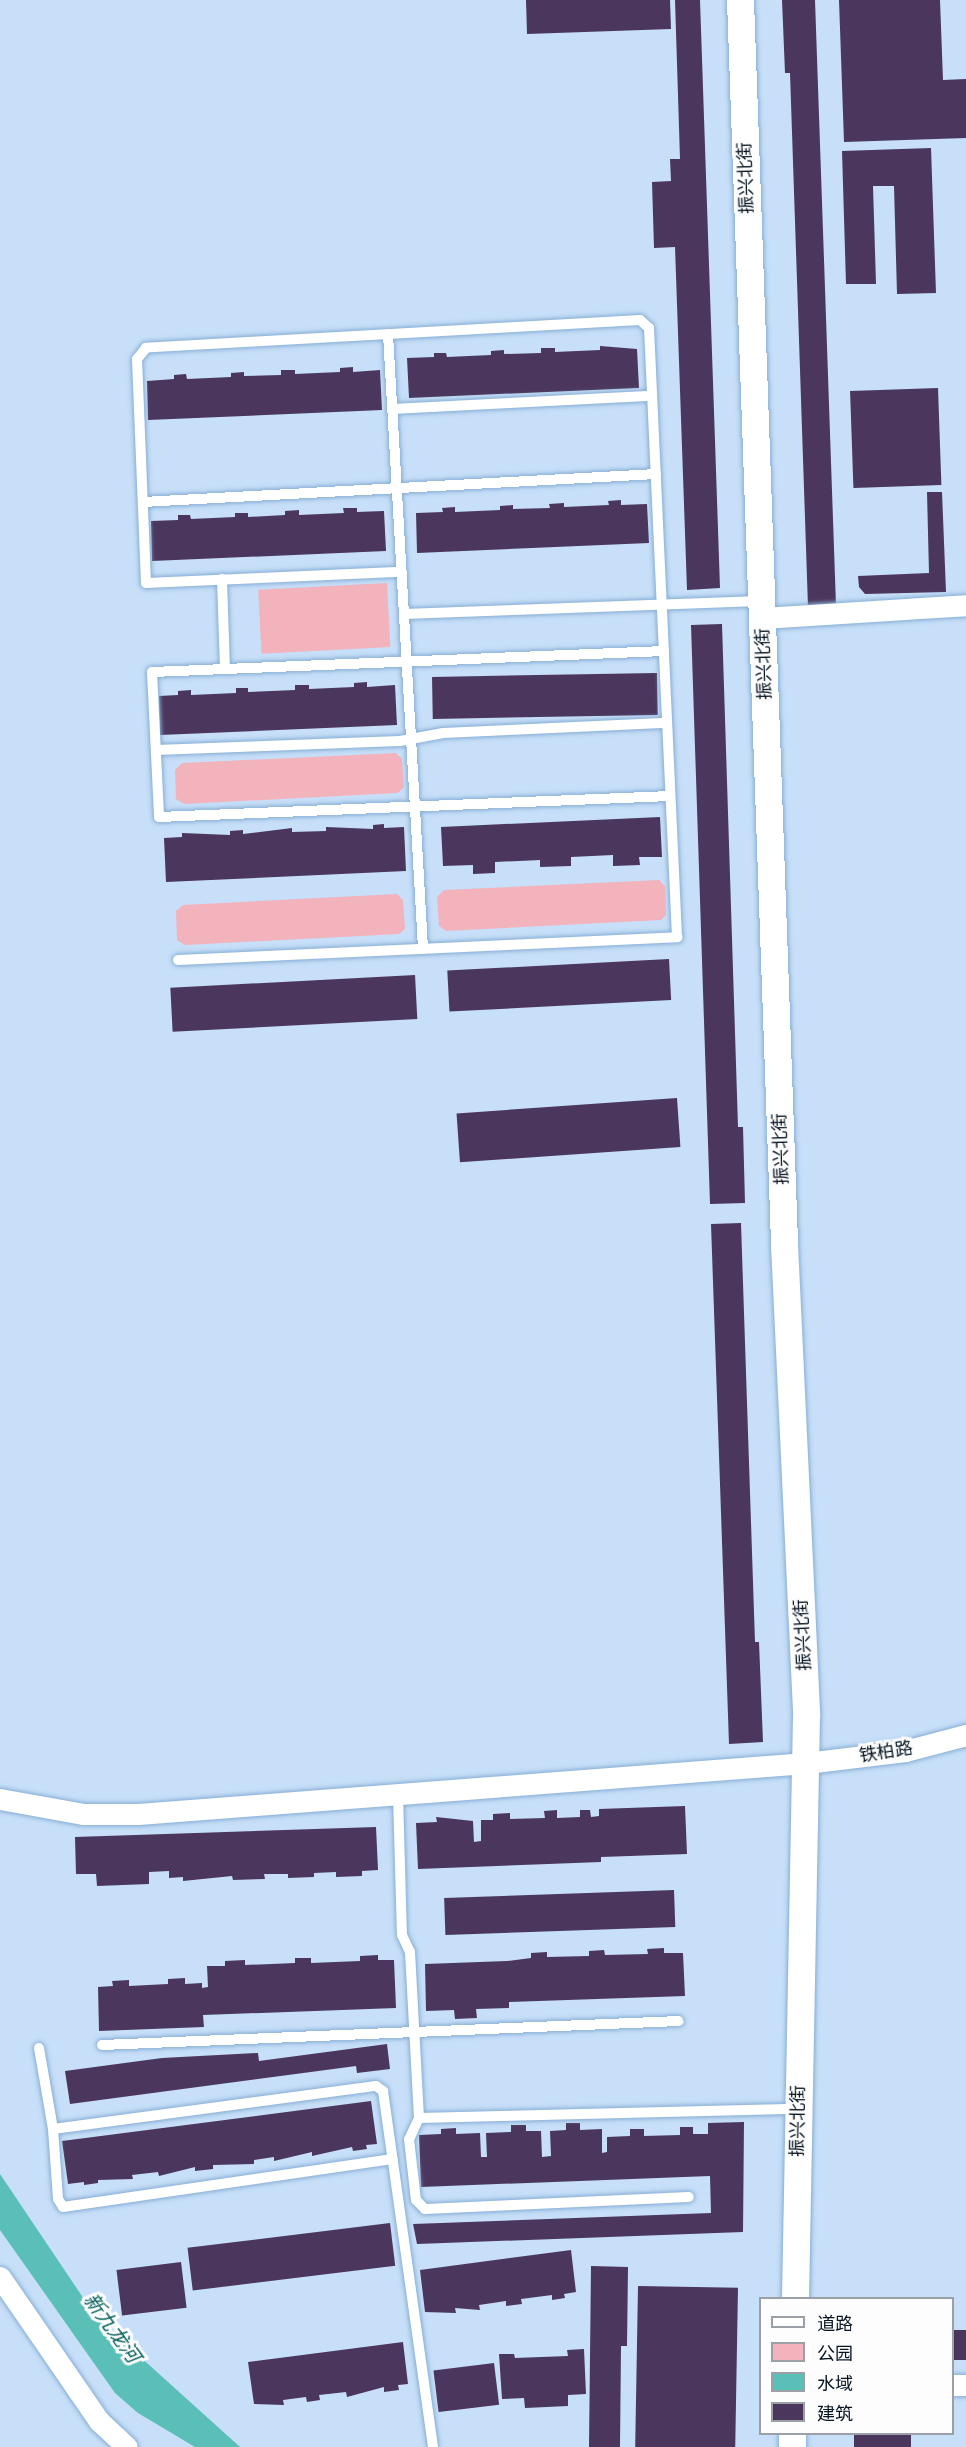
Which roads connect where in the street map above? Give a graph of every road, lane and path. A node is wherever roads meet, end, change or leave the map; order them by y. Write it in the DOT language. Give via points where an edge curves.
graph roads {
  1 [pos="740,0"];
  2 [pos="388,334"];
  3 [pos="652,396"];
  4 [pos="393,409"];
  5 [pos="656,474"];
  6 [pos="397,488"];
  7 [pos="143,502"];
  8 [pos="402,572"];
  9 [pos="222,579"];
  10 [pos="661,605"];
  11 [pos="966,605"];
  12 [pos="762,610"];
  13 [pos="404,614"];
  14 [pos="664,651"];
  15 [pos="407,662"];
  16 [pos="225,669"];
  17 [pos="667,723"];
  18 [pos="411,738"];
  19 [pos="156,750"];
  20 [pos="670,796"];
  21 [pos="415,806"];
  22 [pos="423,949"];
  23 [pos="178,960"];
  24 [pos="966,1735"];
  25 [pos="806,1763"];
  26 [pos="398,1794"];
  27 [pos="0,1798"];
  28 [pos="679,2021"];
  29 [pos="414,2032"];
  30 [pos="102,2045"];
  31 [pos="39,2048"];
  32 [pos="799,2109"];
  33 [pos="419,2118"];
  34 [pos="53,2129"];
  35 [pos="393,2159"];
  36 [pos="689,2197"];
  37 [pos="0,2277"];
  38 [pos="795,2297"];
  39 [pos="128,2447"];
  40 [pos="433,2447"];
  1 -- 12 [label="street, 振兴北街"];
  2 -- 3 [label="lane" via="640,320 649,328"];
  2 -- 4 [label="lane"];
  2 -- 7 [label="lane" via="146,348 137,359"];
  3 -- 4 [label="lane"];
  3 -- 5 [label="lane"];
  4 -- 6 [label="lane"];
  5 -- 6 [label="lane"];
  5 -- 10 [label="lane"];
  6 -- 7 [label="lane"];
  6 -- 8 [label="lane"];
  7 -- 9 [label="lane" via="146,583"];
  8 -- 9 [label="lane"];
  8 -- 13 [label="lane"];
  9 -- 16 [label="lane"];
  10 -- 12 [label="lane"];
  10 -- 13 [label="lane"];
  10 -- 14 [label="lane"];
  11 -- 12 [label="street"];
  12 -- 25 [label="street, 振兴北街"];
  13 -- 15 [label="lane"];
  14 -- 15 [label="lane"];
  14 -- 17 [label="lane"];
  15 -- 16 [label="lane"];
  15 -- 18 [label="lane"];
  16 -- 19 [label="lane" via="152,672"];
  17 -- 18 [label="lane" via="443,733"];
  17 -- 20 [label="lane"];
  18 -- 19 [label="lane"];
  18 -- 21 [label="lane"];
  19 -- 21 [label="lane" via="159,817"];
  20 -- 21 [label="lane"];
  20 -- 22 [label="lane" via="676,937"];
  21 -- 22 [label="lane"];
  22 -- 23 [label="lane"];
  24 -- 25 [label="street, 铁柏路" via="905,1751"];
  25 -- 26 [label="street, 铁柏路"];
  25 -- 32 [label="street, 振兴北街"];
  26 -- 27 [label="street, 铁柏路" via="83,1815"];
  26 -- 29 [label="lane" via="402,1935 410,1952"];
  28 -- 29 [label="lane"];
  29 -- 30 [label="lane"];
  29 -- 33 [label="lane"];
  31 -- 34 [label="lane"];
  32 -- 33 [label="lane"];
  32 -- 38 [label="street, 振兴北街"];
  33 -- 36 [label="lane" via="409,2139 416,2200 425,2209"];
  34 -- 35 [label="lane" via="376,2086 383,2091"];
  34 -- 35 [label="lane" via="58,2199 63,2207"];
  35 -- 40 [label="lane"];
  37 -- 39 [label="street" via="99,2421"];
}
